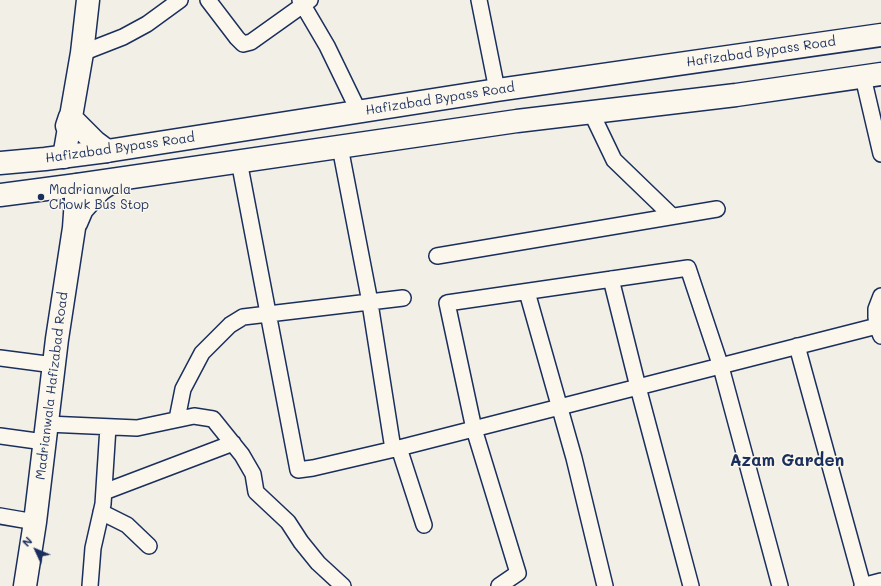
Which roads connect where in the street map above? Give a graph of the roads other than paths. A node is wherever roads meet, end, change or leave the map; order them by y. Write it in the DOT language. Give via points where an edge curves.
graph roads {
  1 [pos="88,0"];
  2 [pos="180,0"];
  3 [pos="208,0"];
  4 [pos="479,0"];
  5 [pos="304,2"];
  6 [pos="881,35"];
  7 [pos="82,53"];
  8 [pos="872,76"];
  9 [pos="497,90"];
  10 [pos="359,112"];
  11 [pos="591,112"];
  12 [pos="70,117"];
  13 [pos="340,147"];
  14 [pos="107,151"];
  15 [pos="881,154"];
  16 [pos="55,158"];
  17 [pos="239,161"];
  18 [pos="0,163"];
  19 [pos="115,180"];
  20 [pos="77,185"];
  21 [pos="42,189"];
  22 [pos="0,195"];
  23 [pos="717,209"];
  24 [pos="672,216"];
  25 [pos="74,228"];
  26 [pos="437,256"];
  27 [pos="611,279"];
  28 [pos="527,292"];
  29 [pos="881,296"];
  30 [pos="403,298"];
  31 [pos="370,302"];
  32 [pos="268,314"];
  33 [pos="879,331"];
  34 [pos="797,346"];
  35 [pos="0,358"];
  36 [pos="54,366"];
  37 [pos="721,367"];
  38 [pos="638,387"];
  39 [pos="560,407"];
  40 [pos="177,419"];
  41 [pos="108,427"];
  42 [pos="474,429"];
  43 [pos="46,433"];
  44 [pos="0,436"];
  45 [pos="233,443"];
  46 [pos="396,449"];
  47 [pos="104,492"];
  48 [pos="101,512"];
  49 [pos="0,516"];
  50 [pos="35,522"];
  51 [pos="424,525"];
  52 [pos="149,546"];
  53 [pos="881,581"];
  54 [pos="25,586"];
  55 [pos="90,586"];
  56 [pos="343,586"];
  57 [pos="499,586"];
  58 [pos="605,586"];
  59 [pos="691,586"];
  60 [pos="780,586"];
  61 [pos="863,586"];
  1 -- 7 [label="main road"];
  2 -- 7 [label="street" via="147,24 123,37"];
  3 -- 5 [label="street" via="243,44 251,42"];
  4 -- 9 [label="street"];
  5 -- 10 [label="street"];
  6 -- 9 [label="main road, Hafizabad Bypass Road"];
  7 -- 12 [label="main road"];
  8 -- 11 [label="main road"];
  8 -- 15 [label="street"];
  9 -- 10 [label="main road, Hafizabad Bypass Road"];
  10 -- 14 [label="main road, Hafizabad Bypass Road"];
  11 -- 13 [label="main road"];
  11 -- 24 [label="street" via="614,160"];
  12 -- 14 [label="main road"];
  12 -- 16 [label="main road"];
  13 -- 17 [label="main road"];
  13 -- 31 [label="street"];
  14 -- 16 [label="main road, Hafizabad Bypass Road"];
  16 -- 18 [label="main road, Hafizabad Bypass Road"];
  17 -- 19 [label="main road"];
  17 -- 32 [label="street"];
  19 -- 20 [label="main road"];
  19 -- 25 [label="main road" via="101,189 82,209"];
  20 -- 21 [label="main road"];
  20 -- 25 [label="main road, Madrianwala Hafizabad Road"];
  21 -- 22 [label="main road"];
  21 -- 25 [label="main road" via="55,194 70,208"];
  23 -- 24 [label="street"];
  24 -- 26 [label="street"];
  25 -- 36 [label="main road, Madrianwala Hafizabad Road"];
  27 -- 28 [label="street"];
  27 -- 37 [label="street" via="688,268"];
  27 -- 38 [label="street"];
  28 -- 39 [label="street"];
  28 -- 42 [label="street" via="447,303"];
  29 -- 33 [label="street" via="876,309"];
  30 -- 31 [label="street"];
  31 -- 32 [label="street"];
  31 -- 46 [label="street"];
  32 -- 40 [label="street" via="243,317 230,325 202,353 183,389"];
  32 -- 46 [label="street" via="298,470"];
  33 -- 34 [label="street"];
  34 -- 37 [label="street"];
  34 -- 61 [label="street"];
  35 -- 36 [label="street"];
  36 -- 43 [label="main road, Madrianwala Hafizabad Road"];
  37 -- 38 [label="street"];
  37 -- 60 [label="street"];
  38 -- 39 [label="street"];
  38 -- 59 [label="street"];
  39 -- 42 [label="street"];
  39 -- 58 [label="street"];
  40 -- 41 [label="street" via="137,428"];
  40 -- 45 [label="street" via="194,416 213,418"];
  41 -- 43 [label="street"];
  41 -- 47 [label="street"];
  42 -- 46 [label="street"];
  42 -- 57 [label="street" via="518,573"];
  43 -- 44 [label="street"];
  43 -- 50 [label="main road, Madrianwala Hafizabad Road"];
  45 -- 47 [label="street"];
  45 -- 56 [label="street" via="253,474 256,492 288,522 318,563"];
  46 -- 51 [label="street"];
  47 -- 48 [label="street"];
  48 -- 52 [label="street" via="127,525"];
  48 -- 55 [label="street" via="93,548"];
  49 -- 50 [label="street"];
  50 -- 54 [label="main road, Madrianwala Hafizabad Road"];
  53 -- 61 [label="street"];
}
